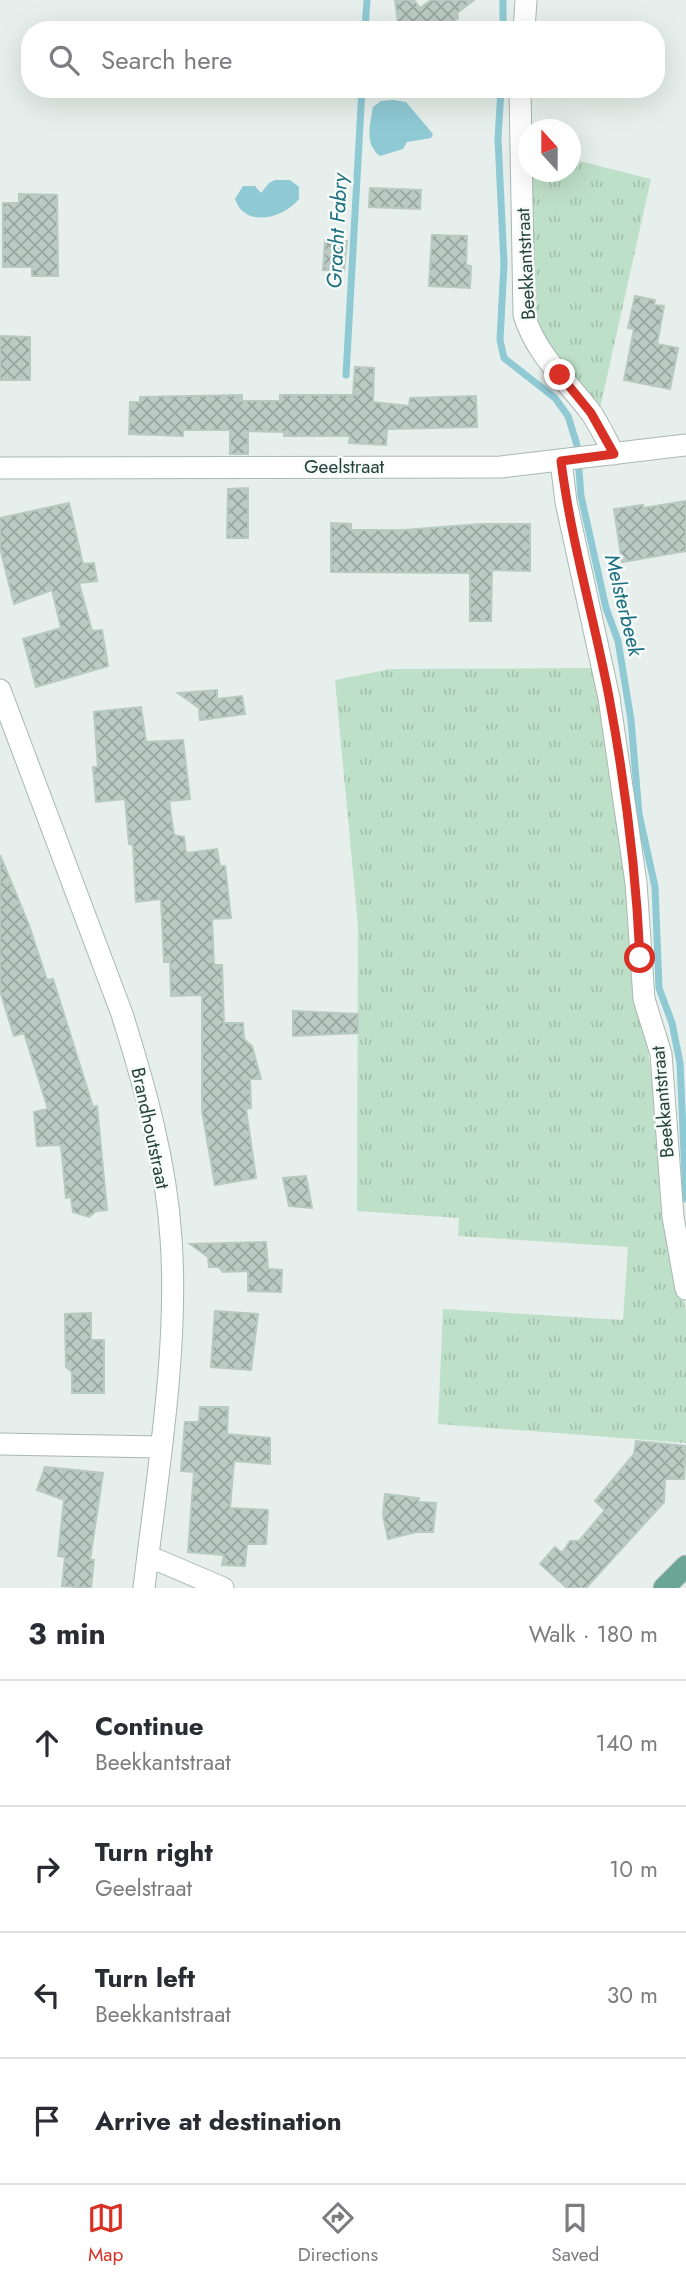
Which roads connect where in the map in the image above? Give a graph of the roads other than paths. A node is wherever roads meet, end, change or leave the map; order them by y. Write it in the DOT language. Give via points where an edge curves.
graph roads {
  1 [pos="526,0"];
  2 [pos="525,21"];
  3 [pos="520,98"];
  4 [pos="686,445"];
  5 [pos="614,454"];
  6 [pos="574,459"];
  7 [pos="0,468"];
  8 [pos="0,690"];
  9 [pos="686,1289"];
  10 [pos="0,1444"];
  11 [pos="160,1447"];
  12 [pos="148,1556"];
  13 [pos="686,1566"];
  14 [pos="145,1588"];
  15 [pos="223,1588"];
  16 [pos="664,1588"];
  1 -- 2 [label="street"];
  3 -- 5 [label="street, Beekkantstraat" via="524,315 531,338 591,413"];
  4 -- 5 [label="street, Geelstraat"];
  5 -- 6 [label="street, Geelstraat"];
  6 -- 7 [label="street, Geelstraat" via="501,467"];
  6 -- 9 [label="street, Beekkantstraat" via="566,502 609,698 636,883 644,999 661,1054 673,1217"];
  8 -- 11 [label="street, Brandhoutstraat" via="122,1014 155,1131 171,1238"];
  10 -- 11 [label="street"];
  11 -- 12 [label="street, Brandhoutstraat"];
  12 -- 14 [label="street, Brandhoutstraat"];
  12 -- 15 [label="street"];
  13 -- 16 [label="main road"];
}
